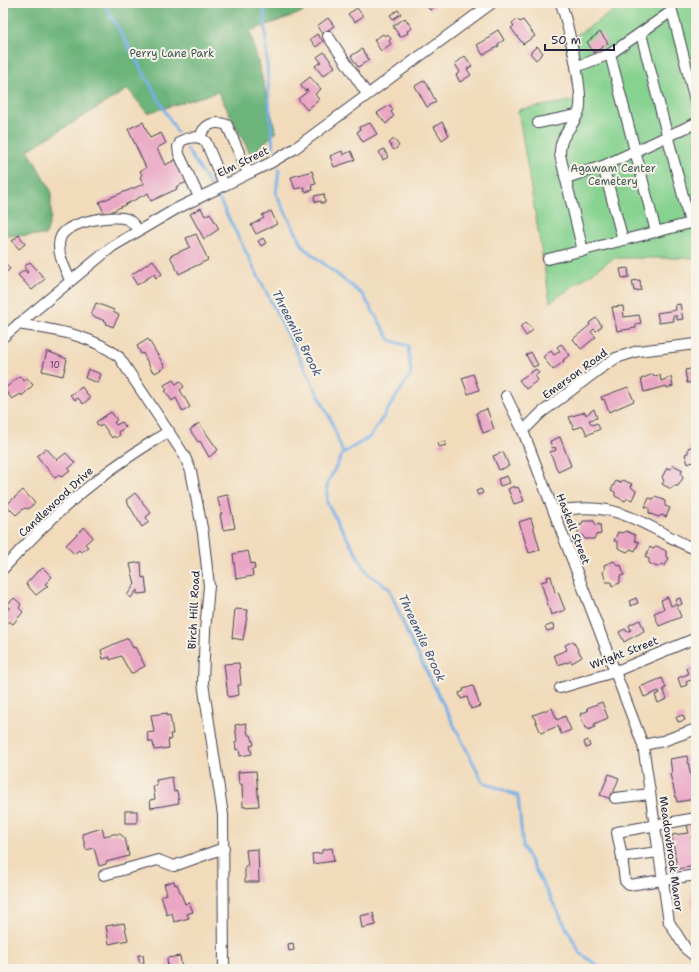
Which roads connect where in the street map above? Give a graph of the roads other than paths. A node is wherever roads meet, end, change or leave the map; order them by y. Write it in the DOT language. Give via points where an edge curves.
graph roads {
  1 [pos="492,3"];
  2 [pos="561,3"];
  3 [pos="641,34"];
  4 [pos="328,36"];
  5 [pos="610,54"];
  6 [pos="576,67"];
  7 [pos="367,94"];
  8 [pos="696,104"];
  9 [pos="577,116"];
  10 [pos="538,122"];
  11 [pos="696,123"];
  12 [pos="669,137"];
  13 [pos="200,138"];
  14 [pos="636,152"];
  15 [pos="603,166"];
  16 [pos="248,173"];
  17 [pos="566,178"];
  18 [pos="217,188"];
  19 [pos="199,197"];
  20 [pos="693,222"];
  21 [pos="138,230"];
  22 [pos="656,232"];
  23 [pos="623,240"];
  24 [pos="583,251"];
  25 [pos="548,259"];
  26 [pos="70,280"];
  27 [pos="18,324"];
  28 [pos="3,337"];
  29 [pos="696,344"];
  30 [pos="506,396"];
  31 [pos="169,431"];
  32 [pos="524,431"];
  33 [pos="554,511"];
  34 [pos="696,549"];
  35 [pos="3,569"];
  36 [pos="696,638"];
  37 [pos="614,672"];
  38 [pos="560,688"];
  39 [pos="696,729"];
  40 [pos="643,745"];
  41 [pos="650,794"];
  42 [pos="615,798"];
  43 [pos="696,818"];
  44 [pos="654,825"];
  45 [pos="224,848"];
  46 [pos="658,852"];
  47 [pos="622,857"];
  48 [pos="104,875"];
  49 [pos="696,875"];
  50 [pos="662,880"];
  51 [pos="696,957"];
  52 [pos="224,969"];
  1 -- 7 [label="street, Elm Street"];
  2 -- 6 [label="street"];
  3 -- 5 [label="street"];
  3 -- 8 [label="street" via="672,12"];
  3 -- 12 [label="street"];
  4 -- 7 [label="street"];
  5 -- 6 [label="street"];
  5 -- 14 [label="street"];
  6 -- 9 [label="street" via="580,99"];
  7 -- 16 [label="street, Elm Street" via="294,149"];
  9 -- 10 [label="street"];
  9 -- 17 [label="street" via="560,142"];
  11 -- 12 [label="street"];
  12 -- 14 [label="street"];
  12 -- 20 [label="street"];
  13 -- 16 [label="street" via="201,132 211,123 227,125"];
  13 -- 18 [label="street" via="206,142"];
  13 -- 19 [label="street" via="188,138 181,141 178,147"];
  14 -- 15 [label="street"];
  14 -- 22 [label="street"];
  15 -- 17 [label="street"];
  15 -- 23 [label="street"];
  16 -- 18 [label="street, Elm Street"];
  17 -- 24 [label="street"];
  18 -- 19 [label="street, Elm Street"];
  19 -- 21 [label="street, Elm Street"];
  20 -- 22 [label="street"];
  21 -- 26 [label="street, Elm Street"];
  21 -- 26 [label="street" via="121,218 89,221 66,229 60,239 59,248"];
  22 -- 23 [label="street"];
  23 -- 24 [label="street"];
  24 -- 25 [label="street"];
  26 -- 27 [label="street, Elm Street"];
  27 -- 28 [label="street, Elm Street"];
  27 -- 31 [label="street, Birch Hill Road" via="75,335 112,351 119,357"];
  29 -- 32 [label="street, Emerson Road" via="638,352 616,358 541,413"];
  30 -- 32 [label="street, Haskell Street"];
  31 -- 35 [label="street, Candlewood Drive" via="107,472 82,492"];
  31 -- 45 [label="street, Birch Hill Road" via="184,455 190,471 208,563 203,683 223,815"];
  32 -- 33 [label="street, Haskell Street"];
  33 -- 34 [label="street" via="588,506 606,509 645,524"];
  33 -- 37 [label="street, Haskell Street"];
  36 -- 37 [label="street, Wright Street"];
  37 -- 38 [label="street, Wright Street"];
  37 -- 40 [label="street, Meadowbrook Manor"];
  39 -- 40 [label="street"];
  40 -- 41 [label="street, Meadowbrook Manor"];
  41 -- 42 [label="street"];
  41 -- 44 [label="street, Meadowbrook Manor"];
  43 -- 44 [label="street"];
  44 -- 46 [label="street, Meadowbrook Manor"];
  44 -- 47 [label="street" via="617,832"];
  45 -- 48 [label="street" via="174,866 158,860"];
  45 -- 52 [label="street, Birch Hill Road"];
  46 -- 47 [label="street"];
  46 -- 50 [label="street, Meadowbrook Manor"];
  47 -- 50 [label="street" via="625,881 629,885"];
  49 -- 50 [label="street"];
  50 -- 51 [label="street, Meadowbrook Manor" via="669,922 686,949"];
}
